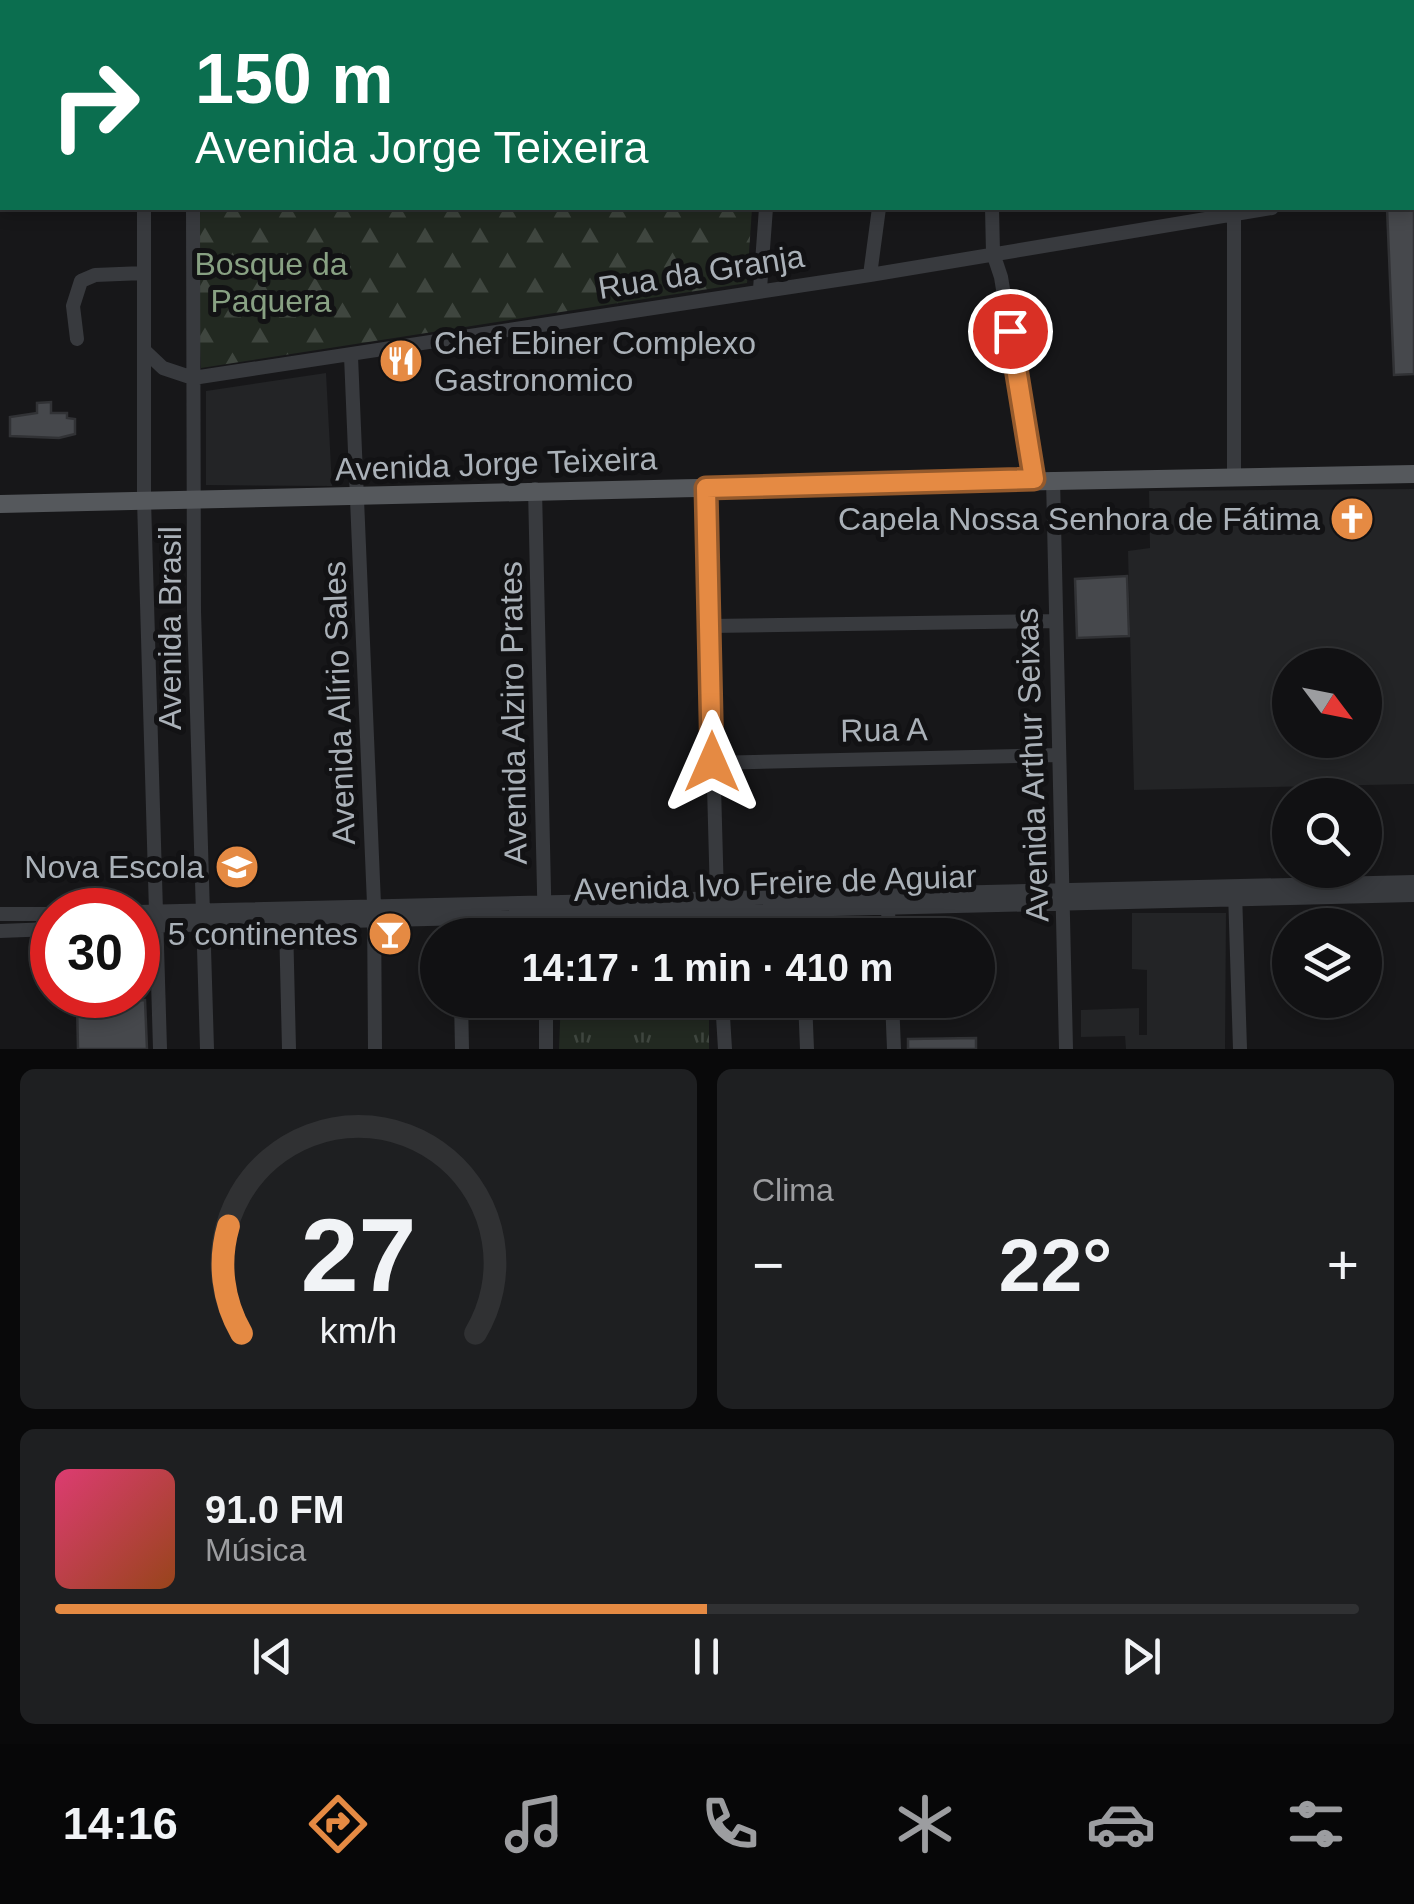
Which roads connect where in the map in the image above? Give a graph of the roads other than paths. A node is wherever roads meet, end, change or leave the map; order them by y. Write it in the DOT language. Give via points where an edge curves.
graph roads {
  1 [pos="144,210"];
  2 [pos="193,210"];
  3 [pos="766,210"];
  4 [pos="879,210"];
  5 [pos="992,210"];
  6 [pos="1259,210"];
  7 [pos="1234,214"];
  8 [pos="993,254"];
  9 [pos="144,274"];
  10 [pos="870,274"];
  11 [pos="760,290"];
  12 [pos="76,339"];
  13 [pos="145,351"];
  14 [pos="351,356"];
  15 [pos="193,378"];
  16 [pos="1414,474"];
  17 [pos="1234,477"];
  18 [pos="1044,479"];
  19 [pos="706,488"];
  20 [pos="536,489"];
  21 [pos="359,498"];
  22 [pos="144,500"];
  23 [pos="196,500"];
  24 [pos="0,504"];
  25 [pos="1055,621"];
  26 [pos="710,626"];
  27 [pos="1057,755"];
  28 [pos="712,762"];
  29 [pos="1414,882"];
  30 [pos="154,888"];
  31 [pos="1397,889"];
  32 [pos="1235,893"];
  33 [pos="1414,895"];
  34 [pos="718,896"];
  35 [pos="1064,896"];
  36 [pos="545,901"];
  37 [pos="374,904"];
  38 [pos="802,908"];
  39 [pos="888,909"];
  40 [pos="0,914"];
  41 [pos="30,914"];
  42 [pos="717,914"];
  43 [pos="205,918"];
  44 [pos="545,918"];
  45 [pos="717,918"];
  46 [pos="802,918"];
  47 [pos="889,918"];
  48 [pos="160,919"];
  49 [pos="373,922"];
  50 [pos="286,923"];
  51 [pos="420,925"];
  52 [pos="30,930"];
  53 [pos="0,931"];
  54 [pos="159,1018"];
  55 [pos="461,1018"];
  56 [pos="546,1018"];
  57 [pos="723,1018"];
  58 [pos="806,1018"];
  59 [pos="893,1018"];
  60 [pos="160,1049"];
  61 [pos="206,1049"];
  62 [pos="289,1049"];
  63 [pos="375,1049"];
  64 [pos="462,1049"];
  65 [pos="546,1049"];
  66 [pos="725,1049"];
  67 [pos="807,1049"];
  68 [pos="894,1049"];
  69 [pos="1066,1049"];
  70 [pos="1240,1049"];
  1 -- 9 [label="street, Avenida Brasil"];
  2 -- 15 [label="street, Avenida Brasil"];
  3 -- 11 [label="street"];
  4 -- 10 [label="street"];
  5 -- 8 [label="street, Avenida Arthur Seixas"];
  6 -- 7 [label="street, Rua da Granja"];
  7 -- 8 [label="street, Rua da Granja"];
  7 -- 17 [label="street"];
  8 -- 10 [label="street, Rua da Granja"];
  8 -- 18 [label="street, Avenida Arthur Seixas"];
  9 -- 12 [label="street" via="95,274 81,281 73,306"];
  9 -- 13 [label="street, Avenida Brasil"];
  10 -- 11 [label="street, Rua da Granja"];
  11 -- 14 [label="street, Rua da Granja"];
  13 -- 15 [label="street" via="163,368"];
  13 -- 22 [label="street, Avenida Brasil"];
  14 -- 15 [label="street, Rua da Granja"];
  14 -- 21 [label="street, Avenida Alírio Sales"];
  15 -- 23 [label="street, Avenida Brasil"];
  16 -- 17 [label="main road, Avenida Jorge Teixeira"];
  17 -- 18 [label="main road, Avenida Jorge Teixeira"];
  18 -- 19 [label="main road, Avenida Jorge Teixeira"];
  18 -- 25 [label="street, Avenida Arthur Seixas"];
  19 -- 20 [label="main road, Avenida Jorge Teixeira"];
  19 -- 26 [label="street"];
  20 -- 21 [label="main road, Avenida Jorge Teixeira"];
  20 -- 36 [label="street, Avenida Alziro Prates"];
  21 -- 23 [label="main road, Avenida Jorge Teixeira"];
  21 -- 37 [label="street, Avenida Alírio Sales"];
  22 -- 23 [label="main road, Avenida Jorge Teixeira"];
  22 -- 24 [label="main road, Avenida Jorge Teixeira"];
  22 -- 30 [label="street, Avenida Brasil"];
  23 -- 43 [label="street, Avenida Brasil"];
  25 -- 26 [label="street"];
  25 -- 27 [label="street, Avenida Arthur Seixas"];
  26 -- 28 [label="street"];
  27 -- 28 [label="street, Rua A"];
  27 -- 35 [label="street, Avenida Arthur Seixas"];
  28 -- 34 [label="street"];
  29 -- 31 [label="street, Avenida Ivo Freire de Aguiar"];
  31 -- 32 [label="street, Avenida Ivo Freire de Aguiar"];
  31 -- 33 [label="street, Avenida Ivo Freire de Aguiar"];
  32 -- 35 [label="street, Avenida Ivo Freire de Aguiar"];
  32 -- 70 [label="street"];
  34 -- 35 [label="street, Avenida Ivo Freire de Aguiar"];
  34 -- 36 [label="street, Avenida Ivo Freire de Aguiar"];
  34 -- 42 [label="street"];
  35 -- 39 [label="street, Avenida Ivo Freire de Aguiar"];
  35 -- 69 [label="street, Avenida Arthur Seixas"];
  36 -- 37 [label="street, Avenida Ivo Freire de Aguiar"];
  36 -- 44 [label="street, Avenida Alziro Prates"];
  37 -- 43 [label="street, Avenida Ivo Freire de Aguiar"];
  37 -- 49 [label="street, Avenida Alírio Sales"];
  38 -- 39 [label="street, Avenida Ivo Freire de Aguiar"];
  38 -- 42 [label="street, Avenida Ivo Freire de Aguiar"];
  38 -- 46 [label="street"];
  39 -- 47 [label="street"];
  40 -- 41 [label="street"];
  42 -- 44 [label="street, Avenida Ivo Freire de Aguiar"];
  42 -- 45 [label="street"];
  43 -- 48 [label="street, Avenida Ivo Freire de Aguiar"];
  43 -- 50 [label="street, Avenida Ivo Freire de Aguiar"];
  43 -- 61 [label="street, Avenida Brasil"];
  49 -- 50 [label="street, Avenida Ivo Freire de Aguiar"];
  49 -- 51 [label="street, Avenida Ivo Freire de Aguiar"];
  49 -- 63 [label="street, Avenida Alírio Sales"];
  50 -- 62 [label="street"];
  52 -- 53 [label="street"];
  54 -- 60 [label="street, Avenida Brasil"];
  55 -- 64 [label="street"];
  56 -- 65 [label="street"];
  57 -- 66 [label="street"];
  58 -- 67 [label="street"];
  59 -- 68 [label="street"];
}
